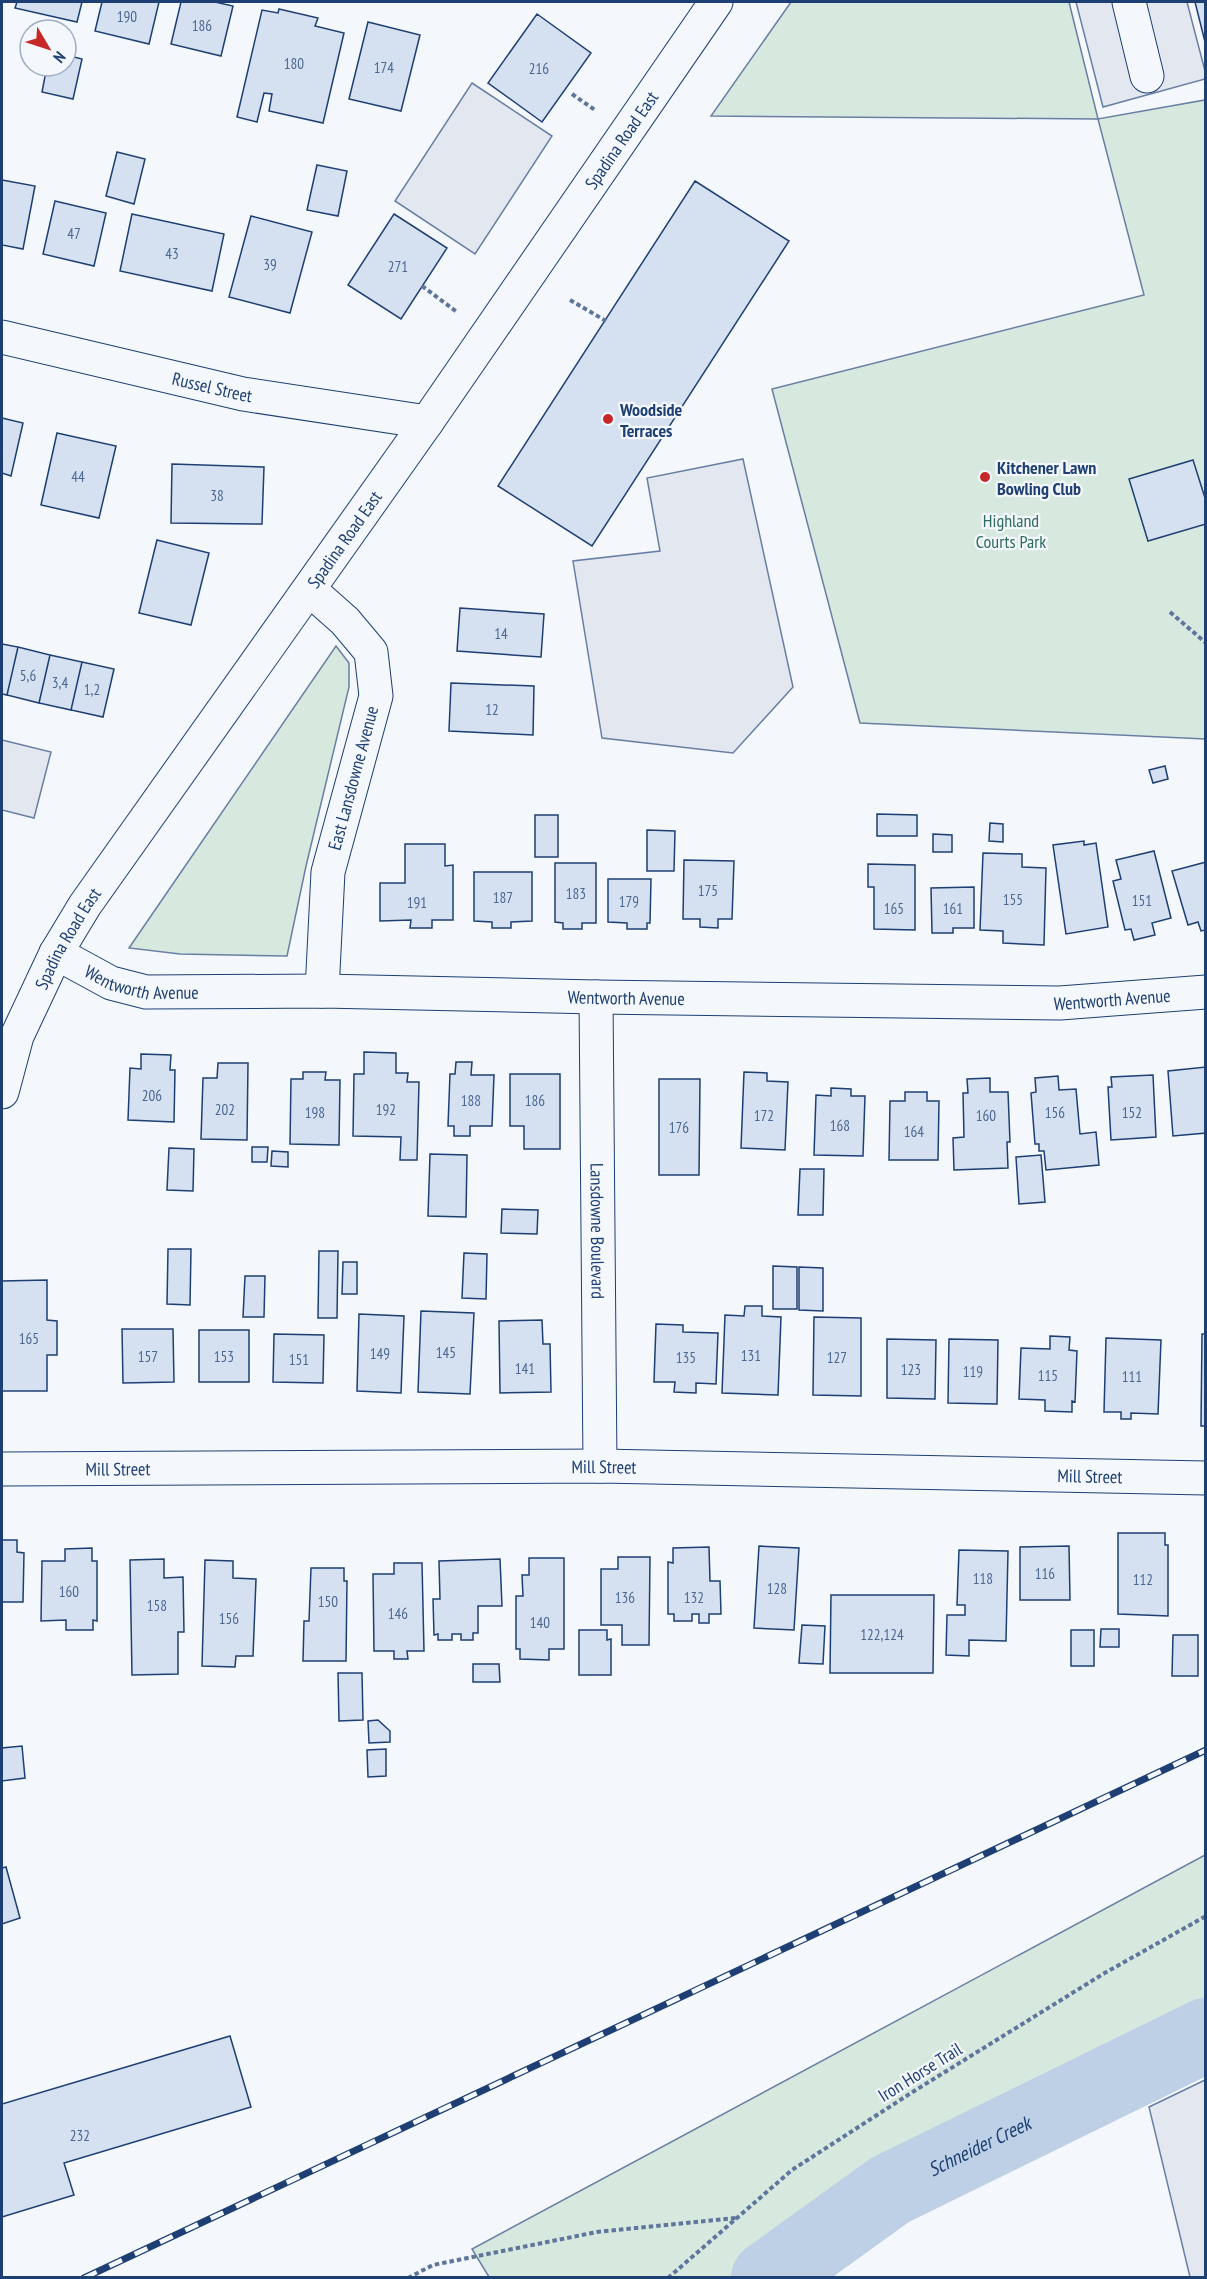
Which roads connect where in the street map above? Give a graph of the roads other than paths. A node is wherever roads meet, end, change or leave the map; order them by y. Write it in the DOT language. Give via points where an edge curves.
graph roads {
  1 [pos="716,2"];
  2 [pos="1129,2"];
  3 [pos="1147,76"];
  4 [pos="2,337"];
  5 [pos="427,422"];
  6 [pos="310,590"];
  7 [pos="56,953"];
  8 [pos="322,991"];
  9 [pos="1206,992"];
  10 [pos="596,997"];
  11 [pos="2,1092"];
  12 [pos="600,1466"];
  13 [pos="2,1469"];
  14 [pos="1206,1478"];
  1 -- 5 [label="street, Spadina Road East"];
  2 -- 3 [label="street"];
  4 -- 5 [label="street, Russel Street" via="243,394"];
  5 -- 6 [label="street, Spadina Road East"];
  6 -- 7 [label="street, Spadina Road East" via="114,863"];
  6 -- 8 [label="street, East Lansdowne Avenue" via="345,621 371,652 376,696 328,872"];
  7 -- 8 [label="street, Wentworth Avenue" via="111,983 147,992"];
  7 -- 11 [label="street, Spadina Road East" via="17,1036"];
  8 -- 10 [label="street, Wentworth Avenue"];
  9 -- 10 [label="street, Wentworth Avenue" via="1060,1003"];
  10 -- 12 [label="street, Lansdowne Boulevard"];
  12 -- 13 [label="street, Mill Street"];
  12 -- 14 [label="street, Mill Street"];
}
